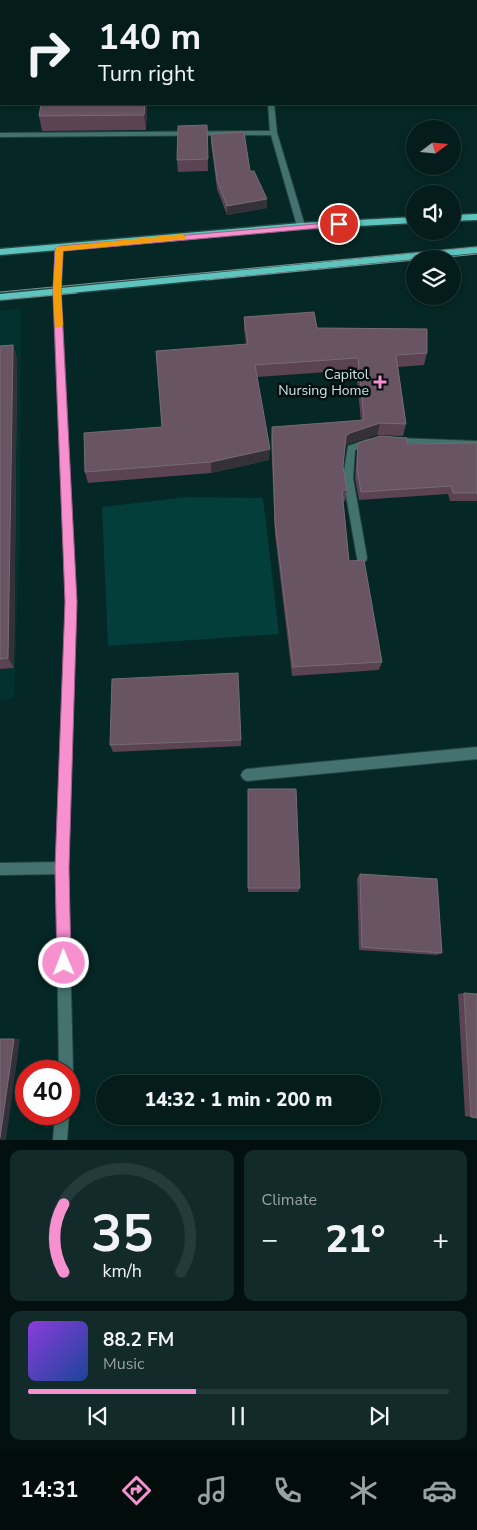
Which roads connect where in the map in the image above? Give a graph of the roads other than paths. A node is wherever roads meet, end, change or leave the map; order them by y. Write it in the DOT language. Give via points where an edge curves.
graph roads {
  1 [pos="272,105"];
  2 [pos="274,133"];
  3 [pos="0,135"];
  4 [pos="477,217"];
  5 [pos="461,218"];
  6 [pos="406,220"];
  7 [pos="302,226"];
  8 [pos="59,249"];
  9 [pos="477,250"];
  10 [pos="0,252"];
  11 [pos="57,291"];
  12 [pos="0,297"];
  13 [pos="477,445"];
  14 [pos="362,558"];
  15 [pos="477,753"];
  16 [pos="247,775"];
  17 [pos="62,868"];
  18 [pos="0,869"];
  19 [pos="66,1060"];
  20 [pos="61,1125"];
  21 [pos="60,1140"];
  1 -- 2 [label="street"];
  2 -- 3 [label="street"];
  2 -- 7 [label="street"];
  4 -- 5 [label="main road"];
  6 -- 7 [label="main road"];
  7 -- 8 [label="main road"];
  8 -- 10 [label="main road"];
  8 -- 11 [label="street"];
  9 -- 11 [label="main road"];
  11 -- 12 [label="main road"];
  11 -- 17 [label="street" via="71,602"];
  13 -- 14 [label="street" via="383,440 351,448 348,478"];
  15 -- 16 [label="street"];
  17 -- 18 [label="street"];
  17 -- 19 [label="street"];
  20 -- 21 [label="street"];
}
